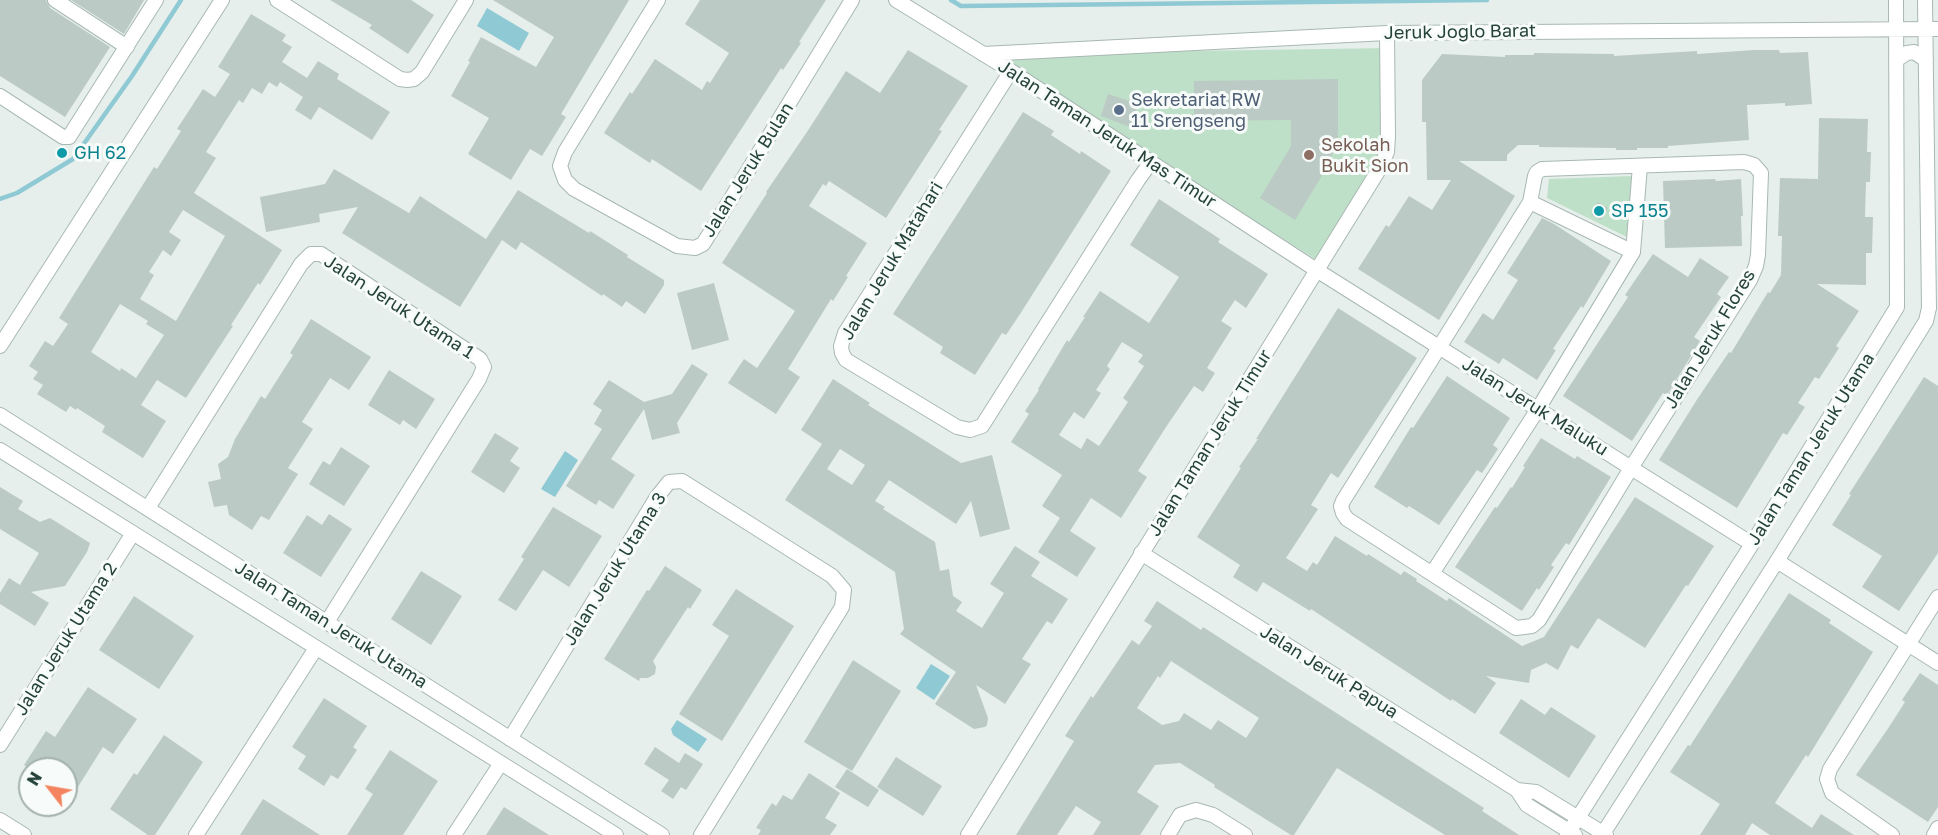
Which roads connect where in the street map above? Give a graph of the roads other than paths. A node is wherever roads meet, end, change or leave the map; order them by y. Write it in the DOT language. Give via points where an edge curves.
graph roads {
  1 [pos="55,0"];
  2 [pos="156,0"];
  3 [pos="222,0"];
  4 [pos="277,0"];
  5 [pos="466,0"];
  6 [pos="658,0"];
  7 [pos="852,0"];
  8 [pos="896,0"];
  9 [pos="1896,0"];
  10 [pos="1925,0"];
  11 [pos="1896,23"];
  12 [pos="1930,25"];
  13 [pos="1387,33"];
  14 [pos="127,46"];
  15 [pos="983,54"];
  16 [pos="1896,60"];
  17 [pos="1926,60"];
  18 [pos="1011,71"];
  19 [pos="0,96"];
  20 [pos="1151,162"];
  21 [pos="1640,166"];
  22 [pos="1530,201"];
  23 [pos="1633,252"];
  24 [pos="1318,271"];
  25 [pos="1932,322"];
  26 [pos="0,346"];
  27 [pos="1440,347"];
  28 [pos="1538,409"];
  29 [pos="0,415"];
  30 [pos="0,450"];
  31 [pos="1630,468"];
  32 [pos="148,508"];
  33 [pos="133,533"];
  34 [pos="1752,544"];
  35 [pos="1141,553"];
  36 [pos="1777,561"];
  37 [pos="1433,573"];
  38 [pos="1938,597"];
  39 [pos="327,622"];
  40 [pos="1908,645"];
  41 [pos="316,648"];
  42 [pos="1938,663"];
  43 [pos="510,739"];
  44 [pos="0,745"];
  45 [pos="501,763"];
  46 [pos="1517,790"];
  47 [pos="1578,818"];
  48 [pos="0,820"];
  49 [pos="1938,828"];
  50 [pos="1570,834"];
  51 [pos="1603,834"];
  52 [pos="24,835"];
  53 [pos="196,835"];
  54 [pos="454,835"];
  55 [pos="616,835"];
  56 [pos="662,835"];
  57 [pos="701,835"];
  58 [pos="968,835"];
  59 [pos="1168,835"];
  60 [pos="1245,835"];
  61 [pos="1892,835"];
  62 [pos="1934,835"];
  1 -- 14 [label="street"];
  2 -- 14 [label="street"];
  3 -- 26 [label="street"];
  4 -- 5 [label="street" via="399,79 407,80 422,72"];
  6 -- 7 [label="street, Jalan Jeruk Bulan" via="560,166 565,180 574,189 676,246 695,248 710,233"];
  8 -- 15 [label="street, Jalan Taman Jeruk Mas Timur"];
  9 -- 11 [label="street, Jalan Taman Jeruk Utama"];
  10 -- 12 [label="street, Jalan Taman Jeruk Utama"];
  11 -- 12 [label="street, Jeruk Joglo Barat"];
  11 -- 13 [label="street, Jeruk Joglo Barat"];
  11 -- 16 [label="street, Jalan Taman Jeruk Utama"];
  12 -- 17 [label="street, Jalan Taman Jeruk Utama"];
  13 -- 15 [label="street, Jeruk Joglo Barat"];
  13 -- 24 [label="street, Jalan Taman Jeruk Timur" via="1387,152"];
  14 -- 19 [label="street" via="69,137 63,137"];
  15 -- 18 [label="street, Jalan Taman Jeruk Mas Timur"];
  16 -- 17 [label="street" via="1914,52"];
  16 -- 34 [label="street, Jalan Taman Jeruk Utama" via="1897,307"];
  17 -- 25 [label="street, Jalan Taman Jeruk Utama"];
  18 -- 20 [label="street, Jalan Taman Jeruk Mas Timur"];
  18 -- 20 [label="street, Jalan Jeruk Matahari" via="845,333 841,346 846,360 957,428 970,430 982,426"];
  20 -- 24 [label="street, Jalan Taman Jeruk Mas Timur"];
  21 -- 22 [label="street, Jalan Jeruk Flores" via="1542,169 1535,176"];
  21 -- 23 [label="street"];
  21 -- 31 [label="street, Jalan Jeruk Flores" via="1744,162 1761,173 1758,255 1750,280"];
  22 -- 23 [label="street"];
  22 -- 27 [label="street, Jalan Jeruk Flores"];
  23 -- 28 [label="street"];
  24 -- 27 [label="street, Jalan Jeruk Maluku"];
  24 -- 35 [label="street, Jalan Taman Jeruk Timur"];
  25 -- 36 [label="street, Jalan Taman Jeruk Utama"];
  27 -- 28 [label="street, Jalan Jeruk Maluku"];
  27 -- 37 [label="street, Jalan Jeruk Flores" via="1341,506 1347,519"];
  28 -- 31 [label="street, Jalan Jeruk Maluku"];
  28 -- 37 [label="street"];
  29 -- 32 [label="street, Jalan Taman Jeruk Utama"];
  30 -- 33 [label="street, Jalan Taman Jeruk Utama"];
  31 -- 34 [label="street, Jalan Jeruk Maluku"];
  31 -- 37 [label="street, Jalan Jeruk Flores" via="1532,626 1516,628"];
  32 -- 39 [label="street, Jalan Taman Jeruk Utama"];
  32 -- 39 [label="street, Jalan Jeruk Utama 1" via="301,264 311,254 321,254 480,359 484,367"];
  33 -- 41 [label="street, Jalan Taman Jeruk Utama"];
  33 -- 44 [label="street, Jalan Jeruk Utama 2"];
  34 -- 47 [label="street, Jalan Taman Jeruk Utama"];
  35 -- 46 [label="street, Jalan Jeruk Papua"];
  35 -- 58 [label="street, Jalan Taman Jeruk Timur"];
  36 -- 40 [label="street"];
  36 -- 51 [label="street, Jalan Taman Jeruk Utama"];
  38 -- 40 [label="street"];
  39 -- 43 [label="street, Jalan Taman Jeruk Utama"];
  40 -- 42 [label="street"];
  40 -- 61 [label="street" via="1827,779 1832,793"];
  41 -- 45 [label="street, Jalan Taman Jeruk Utama"];
  41 -- 53 [label="street"];
  43 -- 56 [label="street, Jalan Taman Jeruk Utama"];
  43 -- 57 [label="street, Jalan Jeruk Utama 3" via="657,497 669,482 682,481 832,576 844,590 842,607"];
  45 -- 54 [label="street"];
  45 -- 55 [label="street, Jalan Taman Jeruk Utama"];
  46 -- 47 [label="street, Jalan Jeruk Papua" via="1536,792"];
  46 -- 50 [label="street, Jalan Jeruk Papua" via="1527,805"];
  47 -- 50 [label="street, Jalan Taman Jeruk Utama"];
  47 -- 51 [label="street, Jalan Jeruk Papua"];
  48 -- 52 [label="street"];
  49 -- 62 [label="street"];
  59 -- 60 [label="street" via="1180,815 1196,810 1213,815"];
}
